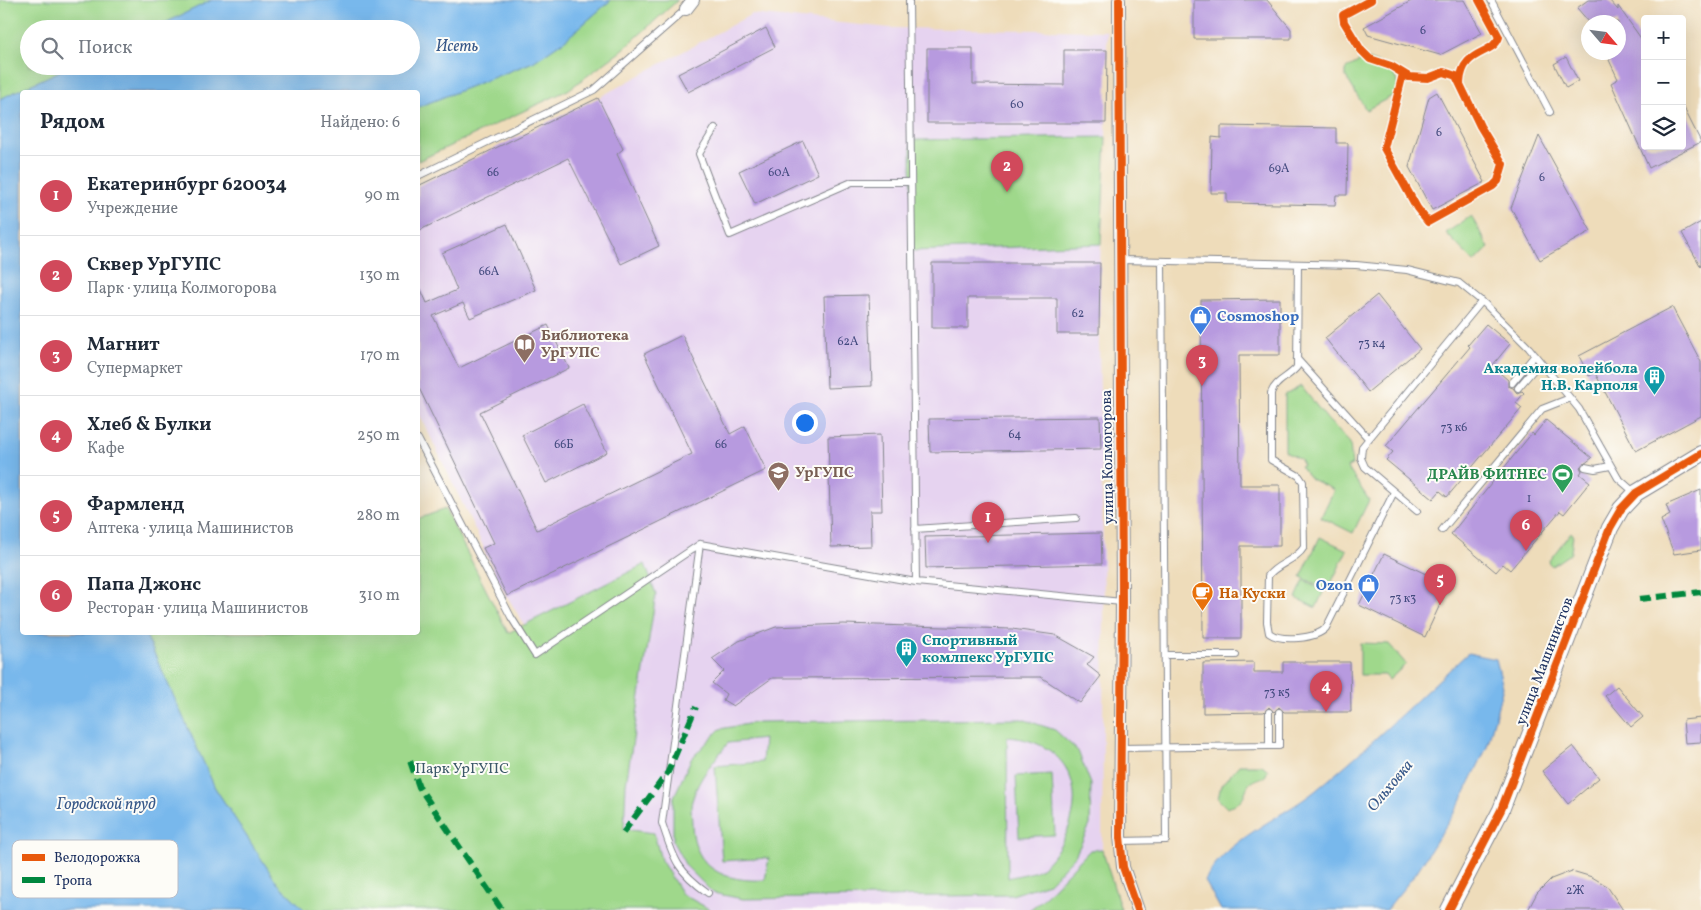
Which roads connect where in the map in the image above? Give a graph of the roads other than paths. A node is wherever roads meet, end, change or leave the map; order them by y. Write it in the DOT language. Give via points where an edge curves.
graph roads {
  1 [pos="909,0"];
  2 [pos="1119,0"];
  3 [pos="1491,0"];
  4 [pos="690,4"];
  5 [pos="1550,112"];
  6 [pos="715,128"];
  7 [pos="420,175"];
  8 [pos="911,182"];
  9 [pos="1119,260"];
  10 [pos="1162,261"];
  11 [pos="1298,264"];
  12 [pos="1482,301"];
  13 [pos="1535,355"];
  14 [pos="1297,358"];
  15 [pos="1540,362"];
  16 [pos="1512,383"];
  17 [pos="1518,388"];
  18 [pos="1570,398"];
  19 [pos="1368,438"];
  20 [pos="420,443"];
  21 [pos="1701,454"];
  22 [pos="1610,466"];
  23 [pos="1585,467"];
  24 [pos="1394,492"];
  25 [pos="1636,493"];
  26 [pos="1417,511"];
  27 [pos="1076,518"];
  28 [pos="915,529"];
  29 [pos="1442,530"];
  30 [pos="700,544"];
  31 [pos="916,582"];
  32 [pos="1122,602"];
  33 [pos="1165,655"];
  34 [pos="1236,655"];
  35 [pos="1269,712"];
  36 [pos="1279,712"];
  37 [pos="1269,746"];
  38 [pos="1120,748"];
  39 [pos="1165,748"];
  40 [pos="1120,841"];
  41 [pos="708,893"];
  42 [pos="1138,910"];
  43 [pos="1449,910"];
  1 -- 8 [label="lane"];
  2 -- 9 [label="street, улица Колмогорова"];
  3 -- 5 [label="lane"];
  4 -- 7 [label="lane" via="594,90"];
  6 -- 8 [label="lane" via="699,154 730,235 852,182"];
  8 -- 28 [label="lane"];
  9 -- 10 [label="lane"];
  9 -- 32 [label="street, улица Колмогорова"];
  10 -- 11 [label="lane"];
  10 -- 33 [label="lane"];
  11 -- 12 [label="lane" via="1356,265 1432,275 1459,283"];
  11 -- 14 [label="lane"];
  12 -- 13 [label="lane"];
  12 -- 19 [label="lane"];
  13 -- 15 [label="lane"];
  13 -- 16 [label="lane"];
  14 -- 19 [label="lane"];
  14 -- 24 [label="lane" via="1297,366 1292,373 1273,386 1270,393 1271,460 1299,476 1303,482 1304,546 1300,553 1268,576 1267,622 1270,633 1275,637 1314,637 1326,628"];
  15 -- 17 [label="lane"];
  15 -- 18 [label="lane"];
  18 -- 22 [label="lane"];
  18 -- 29 [label="lane" via="1542,409"];
  19 -- 24 [label="lane" via="1362,446 1361,458 1365,467"];
  20 -- 30 [label="lane" via="511,617 535,655"];
  21 -- 25 [label="street, улица Машинистов"];
  22 -- 23 [label="lane"];
  22 -- 25 [label="lane" via="1618,478"];
  24 -- 26 [label="lane"];
  25 -- 43 [label="street, улица Машинистов" via="1610,528 1502,810"];
  27 -- 28 [label="lane"];
  28 -- 31 [label="lane"];
  30 -- 31 [label="lane"];
  30 -- 41 [label="lane" via="662,823 675,863"];
  31 -- 32 [label="lane"];
  32 -- 38 [label="street, улица Колмогорова"];
  33 -- 34 [label="lane"];
  33 -- 39 [label="lane"];
  35 -- 37 [label="lane"];
  36 -- 37 [label="lane" via="1279,746"];
  37 -- 39 [label="lane"];
  38 -- 39 [label="lane"];
  38 -- 40 [label="street, улица Колмогорова"];
  39 -- 40 [label="lane" via="1166,840"];
  40 -- 42 [label="street, улица Колмогорова" via="1123,867"];
}
